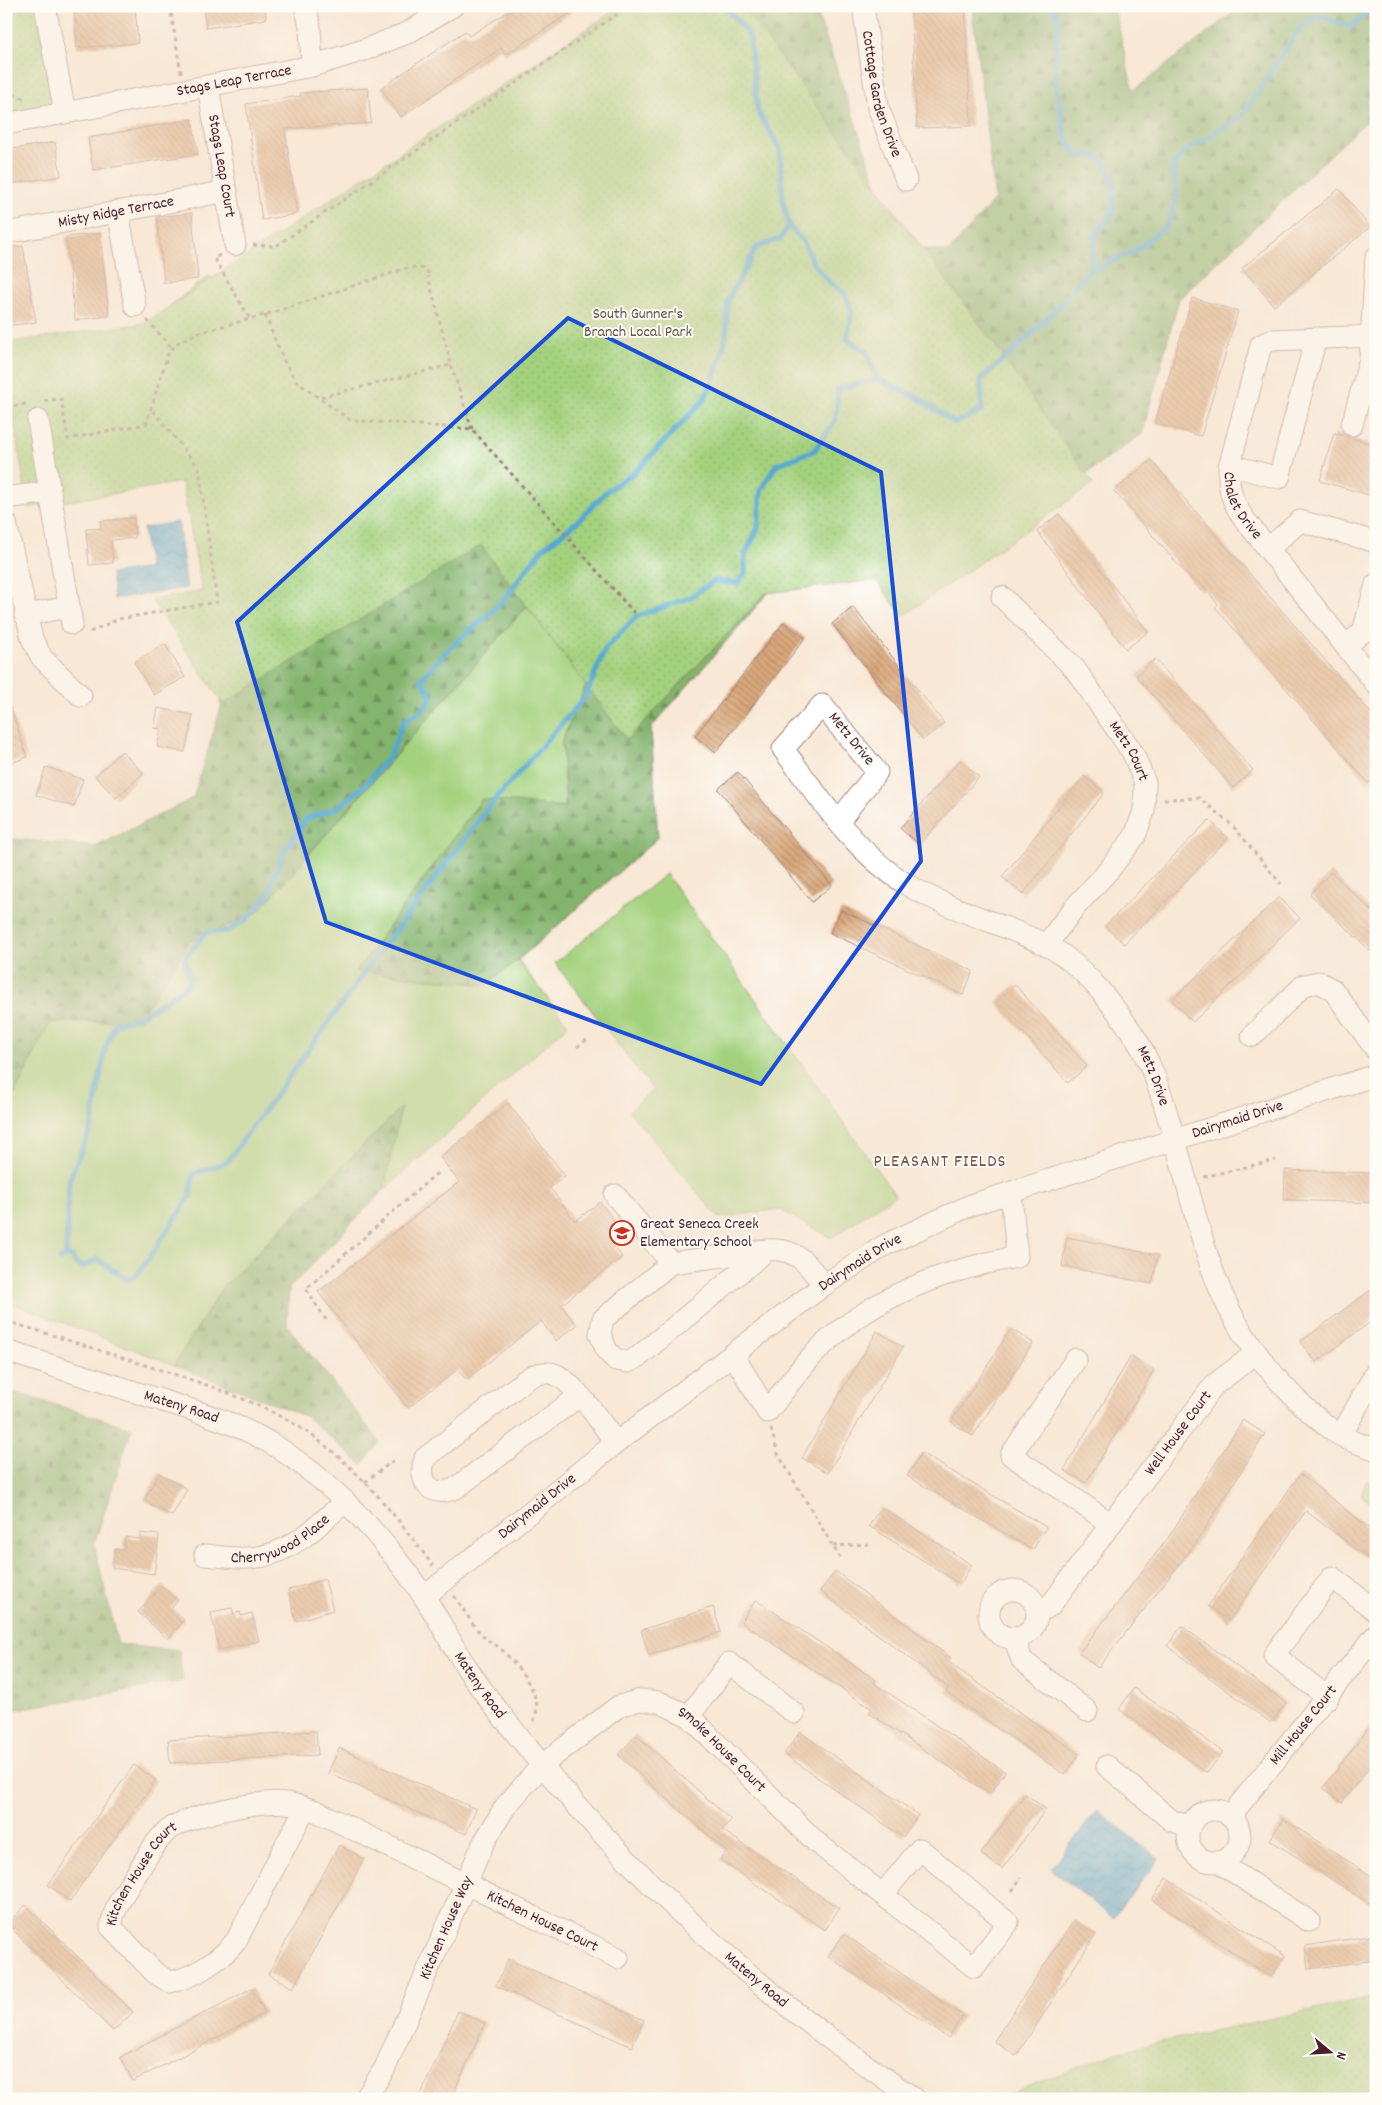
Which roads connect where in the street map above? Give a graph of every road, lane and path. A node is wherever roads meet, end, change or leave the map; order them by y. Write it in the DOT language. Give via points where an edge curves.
graph roads {
  1 [pos="45,6"];
  2 [pos="170,6"];
  3 [pos="305,6"];
  4 [pos="453,6"];
  5 [pos="629,6"];
  6 [pos="863,6"];
  7 [pos="312,66"];
  8 [pos="208,86"];
  9 [pos="184,91"];
  10 [pos="65,113"];
  11 [pos="6,124"];
  12 [pos="906,180"];
  13 [pos="227,191"];
  14 [pos="118,211"];
  15 [pos="6,233"];
  16 [pos="235,245"];
  17 [pos="276,246"];
  18 [pos="1376,257"];
  19 [pos="214,258"];
  20 [pos="426,269"];
  21 [pos="429,276"];
  22 [pos="135,306"];
  23 [pos="265,314"];
  24 [pos="250,319"];
  25 [pos="1374,336"];
  26 [pos="1316,338"];
  27 [pos="172,348"];
  28 [pos="451,365"];
  29 [pos="320,397"];
  30 [pos="6,407"];
  31 [pos="38,408"];
  32 [pos="151,408"];
  33 [pos="1352,426"];
  34 [pos="472,429"];
  35 [pos="1230,464"];
  36 [pos="50,492"];
  37 [pos="6,498"];
  38 [pos="6,523"];
  39 [pos="1376,542"];
  40 [pos="1268,549"];
  41 [pos="1376,584"];
  42 [pos="1002,597"];
  43 [pos="25,615"];
  44 [pos="638,616"];
  45 [pos="75,622"];
  46 [pos="1345,646"];
  47 [pos="1376,684"];
  48 [pos="81,696"];
  49 [pos="1145,799"];
  50 [pos="838,822"];
  51 [pos="1281,884"];
  52 [pos="1046,945"];
  53 [pos="1252,1036"];
  54 [pos="589,1038"];
  55 [pos="577,1048"];
  56 [pos="1376,1050"];
  57 [pos="1376,1075"];
  58 [pos="1175,1141"];
  59 [pos="1276,1160"];
  60 [pos="438,1172"];
  61 [pos="1187,1181"];
  62 [pos="1011,1193"];
  63 [pos="615,1195"];
  64 [pos="768,1250"];
  65 [pos="671,1263"];
  66 [pos="824,1284"];
  67 [pos="326,1320"];
  68 [pos="6,1352"];
  69 [pos="733,1354"];
  70 [pos="1255,1354"];
  71 [pos="1076,1359"];
  72 [pos="1376,1372"];
  73 [pos="579,1396"];
  74 [pos="767,1412"];
  75 [pos="1341,1436"];
  76 [pos="616,1443"];
  77 [pos="1376,1450"];
  78 [pos="394,1460"];
  79 [pos="365,1482"];
  80 [pos="346,1501"];
  81 [pos="1111,1524"];
  82 [pos="872,1544"];
  83 [pos="834,1546"];
  84 [pos="205,1555"];
  85 [pos="840,1558"];
  86 [pos="424,1597"];
  87 [pos="1376,1611"];
  88 [pos="1037,1613"];
  89 [pos="1376,1635"];
  90 [pos="1014,1638"];
  91 [pos="1328,1698"];
  92 [pos="1087,1710"];
  93 [pos="794,1713"];
  94 [pos="689,1716"];
  95 [pos="542,1765"];
  96 [pos="1107,1766"];
  97 [pos="305,1808"];
  98 [pos="1233,1817"];
  99 [pos="1189,1826"];
  100 [pos="1224,1861"];
  101 [pos="1022,1877"];
  102 [pos="465,1884"];
  103 [pos="1012,1891"];
  104 [pos="883,1894"];
  105 [pos="1309,1921"];
  106 [pos="618,1958"];
  107 [pos="365,2099"];
  108 [pos="915,2099"];
  1 -- 10 [label="street"];
  2 -- 9 [label="path"];
  3 -- 7 [label="street" via="310,26"];
  4 -- 7 [label="street, Stags Leap Terrace" via="406,33"];
  5 -- 17 [label="path"];
  6 -- 12 [label="street, Cottage Garden Drive" via="878,107"];
  7 -- 8 [label="street, Stags Leap Terrace"];
  8 -- 9 [label="street, Stags Leap Terrace"];
  8 -- 13 [label="street, Stags Leap Court"];
  9 -- 10 [label="street, Stags Leap Terrace"];
  10 -- 11 [label="street, Stags Leap Terrace"];
  13 -- 14 [label="street, Misty Ridge Terrace"];
  13 -- 16 [label="street, Stags Leap Court"];
  14 -- 15 [label="street, Misty Ridge Terrace"];
  14 -- 22 [label="street"];
  18 -- 25 [label="street"];
  19 -- 24 [label="path"];
  20 -- 21 [label="path"];
  20 -- 23 [label="path" via="410,267"];
  20 -- 28 [label="path"];
  22 -- 27 [label="path"];
  23 -- 24 [label="path"];
  23 -- 29 [label="path" via="297,382"];
  24 -- 27 [label="path" via="197,333"];
  25 -- 26 [label="street, Chalet Drive"];
  25 -- 33 [label="street"];
  26 -- 35 [label="street, Chalet Drive" via="1272,340 1261,345"];
  26 -- 35 [label="street" via="1279,478"];
  27 -- 32 [label="path"];
  28 -- 29 [label="path"];
  28 -- 34 [label="path"];
  29 -- 34 [label="path" via="350,420"];
  30 -- 31 [label="path"];
  31 -- 32 [label="path" via="61,399 68,439 146,424"];
  31 -- 36 [label="street"];
  32 -- 45 [label="path" via="199,468 217,602 118,619"];
  34 -- 44 [label="path"];
  35 -- 40 [label="street, Chalet Drive" via="1228,488 1234,504"];
  36 -- 37 [label="street"];
  36 -- 45 [label="street"];
  38 -- 43 [label="street"];
  39 -- 40 [label="street" via="1300,521"];
  40 -- 46 [label="street, Chalet Drive"];
  41 -- 46 [label="street" via="1363,632"];
  42 -- 49 [label="street, Metz Court" via="1076,669 1108,714 1133,753 1145,783"];
  43 -- 45 [label="street"];
  43 -- 48 [label="street" via="42,658"];
  46 -- 47 [label="street, Chalet Drive"];
  49 -- 51 [label="path" via="1199,798 1232,826"];
  49 -- 52 [label="street, Metz Court" via="1135,836"];
  50 -- 50 [label="street, Metz Drive" via="783,749 822,705 877,772"];
  50 -- 52 [label="street, Metz Drive" via="877,864 907,885"];
  52 -- 58 [label="street, Metz Drive" via="1078,968 1130,1029 1158,1082"];
  53 -- 56 [label="street" via="1304,985 1319,982 1333,990"];
  54 -- 55 [label="path"];
  57 -- 58 [label="street, Dairymaid Drive"];
  58 -- 61 [label="street, Metz Drive"];
  58 -- 62 [label="street, Dairymaid Drive"];
  59 -- 61 [label="path"];
  60 -- 67 [label="path" via="306,1289"];
  61 -- 70 [label="street, Metz Drive" via="1216,1280 1232,1317"];
  62 -- 66 [label="street, Dairymaid Drive" via="971,1205 885,1245"];
  62 -- 74 [label="street" via="1017,1257 969,1267 892,1295 853,1320 814,1354"];
  63 -- 65 [label="street"];
  64 -- 65 [label="street"];
  64 -- 65 [label="street" via="650,1349 628,1362 616,1360 607,1351 600,1334 603,1319"];
  64 -- 66 [label="street" via="794,1253"];
  66 -- 69 [label="street, Dairymaid Drive"];
  68 -- 80 [label="street, Mateny Road" via="232,1423 277,1447"];
  69 -- 74 [label="street"];
  69 -- 76 [label="street, Dairymaid Drive"];
  70 -- 75 [label="street, Metz Drive" via="1302,1406"];
  70 -- 81 [label="street, Well House Court" via="1214,1385"];
  71 -- 81 [label="street" via="1011,1455"];
  72 -- 75 [label="street"];
  73 -- 73 [label="street" via="566,1380 554,1373 540,1373 528,1378 425,1458 421,1469 425,1483 433,1490 445,1493 456,1488"];
  73 -- 76 [label="street"];
  74 -- 83 [label="path" via="778,1454"];
  75 -- 77 [label="street, Metz Drive"];
  76 -- 86 [label="street, Dairymaid Drive"];
  78 -- 79 [label="path"];
  80 -- 84 [label="street, Cherrywood Place" via="309,1534 274,1553 249,1558"];
  80 -- 86 [label="street, Mateny Road"];
  81 -- 88 [label="street, Well House Court" via="1050,1606"];
  82 -- 83 [label="path"];
  83 -- 85 [label="path"];
  86 -- 95 [label="street, Mateny Road" via="468,1670"];
  87 -- 91 [label="street" via="1332,1577 1274,1655"];
  88 -- 90 [label="street, Well House Court" via="1030,1630"];
  88 -- 90 [label="street" via="1029,1596 1021,1591 1003,1592 995,1598 989,1614 991,1624 997,1632"];
  89 -- 91 [label="street, Mill House Court"];
  90 -- 92 [label="street" via="1022,1660"];
  91 -- 98 [label="street, Mill House Court" via="1236,1809"];
  93 -- 94 [label="street" via="729,1663"];
  94 -- 95 [label="street, Smoke House Court" via="658,1702 640,1700 619,1706"];
  94 -- 104 [label="street, Smoke House Court" via="816,1842"];
  95 -- 102 [label="street, Kitchen House Way" via="505,1807"];
  95 -- 108 [label="street, Mateny Road" via="658,1892 730,1958 854,2058"];
  96 -- 99 [label="street" via="1172,1821"];
  97 -- 97 [label="street, Kitchen House Court" via="236,1941 227,1952 182,1980 170,1982 155,1973 111,1927 113,1910 155,1844 172,1828 184,1821 256,1803 286,1802"];
  97 -- 102 [label="street, Kitchen House Court"];
  98 -- 99 [label="street" via="1224,1811 1204,1811"];
  98 -- 100 [label="street" via="1239,1825 1239,1846"];
  99 -- 100 [label="street" via="1187,1836 1195,1855 1209,1862"];
  100 -- 105 [label="street" via="1226,1867"];
  101 -- 103 [label="path"];
  102 -- 106 [label="street, Kitchen House Court"];
  102 -- 107 [label="street, Kitchen House Way" via="384,2070"];
  104 -- 104 [label="street, Smoke House Court" via="974,1967 1008,1922 920,1849"];
}
